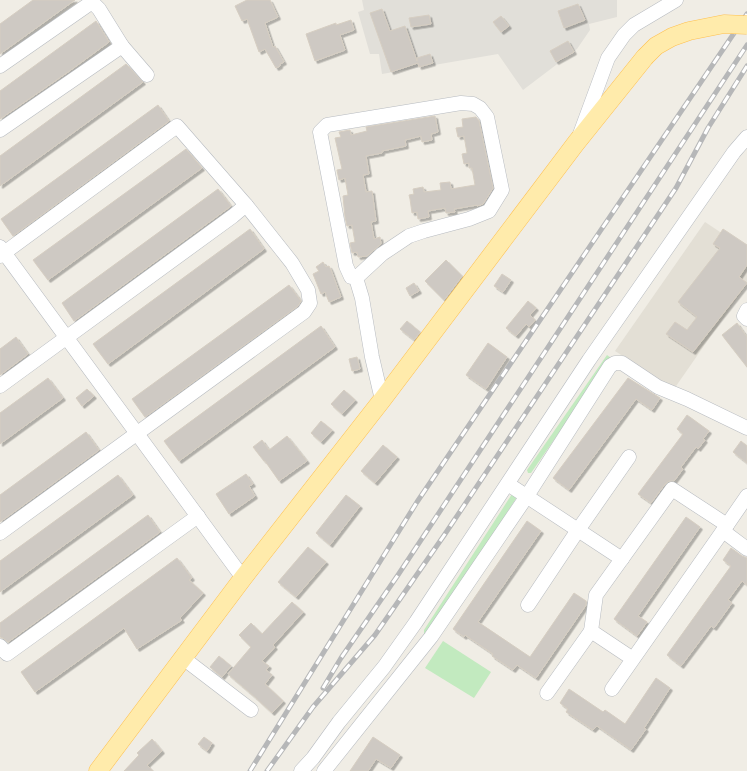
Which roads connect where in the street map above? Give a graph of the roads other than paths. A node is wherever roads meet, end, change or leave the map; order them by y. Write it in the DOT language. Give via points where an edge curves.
graph roads {
  1 [pos="676,0"];
  2 [pos="91,1"];
  3 [pos="747,25"];
  4 [pos="122,46"];
  5 [pos="0,66"];
  6 [pos="147,75"];
  7 [pos="0,130"];
  8 [pos="747,137"];
  9 [pos="576,143"];
  10 [pos="246,205"];
  11 [pos="1,252"];
  12 [pos="356,278"];
  13 [pos="747,310"];
  14 [pos="747,320"];
  15 [pos="66,337"];
  16 [pos="0,386"];
  17 [pos="382,400"];
  18 [pos="747,428"];
  19 [pos="137,433"];
  20 [pos="629,456"];
  21 [pos="508,484"];
  22 [pos="527,496"];
  23 [pos="747,496"];
  24 [pos="198,516"];
  25 [pos="725,528"];
  26 [pos="578,530"];
  27 [pos="0,533"];
  28 [pos="747,549"];
  29 [pos="622,559"];
  30 [pos="244,578"];
  31 [pos="528,604"];
  32 [pos="591,632"];
  33 [pos="0,646"];
  34 [pos="183,658"];
  35 [pos="633,659"];
  36 [pos="612,690"];
  37 [pos="547,692"];
  38 [pos="251,710"];
  39 [pos="313,758"];
  40 [pos="98,771"];
  41 [pos="301,771"];
  42 [pos="324,771"];
  1 -- 9 [label="street" via="634,25 624,35 608,58"];
  2 -- 4 [label="street"];
  2 -- 5 [label="street"];
  3 -- 9 [label="main road, bridge" via="724,24 689,31 656,46"];
  4 -- 6 [label="street"];
  4 -- 7 [label="street"];
  8 -- 21 [label="street" via="600,344"];
  9 -- 17 [label="main road"];
  10 -- 11 [label="street" via="177,126"];
  10 -- 15 [label="street"];
  10 -- 19 [label="street" via="292,263 308,290 310,303 304,312"];
  11 -- 15 [label="street"];
  12 -- 12 [label="street" via="351,277 346,266 320,132 327,125 461,103 480,108 487,117 502,190 493,206 469,219 409,236 382,254"];
  12 -- 17 [label="street"];
  13 -- 14 [label="street" via="744,316"];
  15 -- 16 [label="street"];
  15 -- 19 [label="street"];
  17 -- 30 [label="main road"];
  18 -- 22 [label="street" via="658,387 622,363 615,363 610,366"];
  19 -- 24 [label="street"];
  19 -- 27 [label="street"];
  20 -- 26 [label="street"];
  21 -- 22 [label="street"];
  21 -- 39 [label="street" via="384,667"];
  22 -- 26 [label="street"];
  22 -- 42 [label="street" via="431,637"];
  23 -- 25 [label="street"];
  24 -- 30 [label="street"];
  24 -- 33 [label="street" via="7,654"];
  25 -- 28 [label="street"];
  25 -- 29 [label="street" via="672,489"];
  25 -- 35 [label="street"];
  26 -- 29 [label="street"];
  26 -- 31 [label="street"];
  29 -- 32 [label="street" via="596,595"];
  30 -- 34 [label="main road"];
  32 -- 35 [label="street"];
  32 -- 37 [label="street"];
  34 -- 38 [label="street"];
  34 -- 40 [label="main road"];
  35 -- 36 [label="street"];
  39 -- 41 [label="street"];
  39 -- 42 [label="street"];
}
